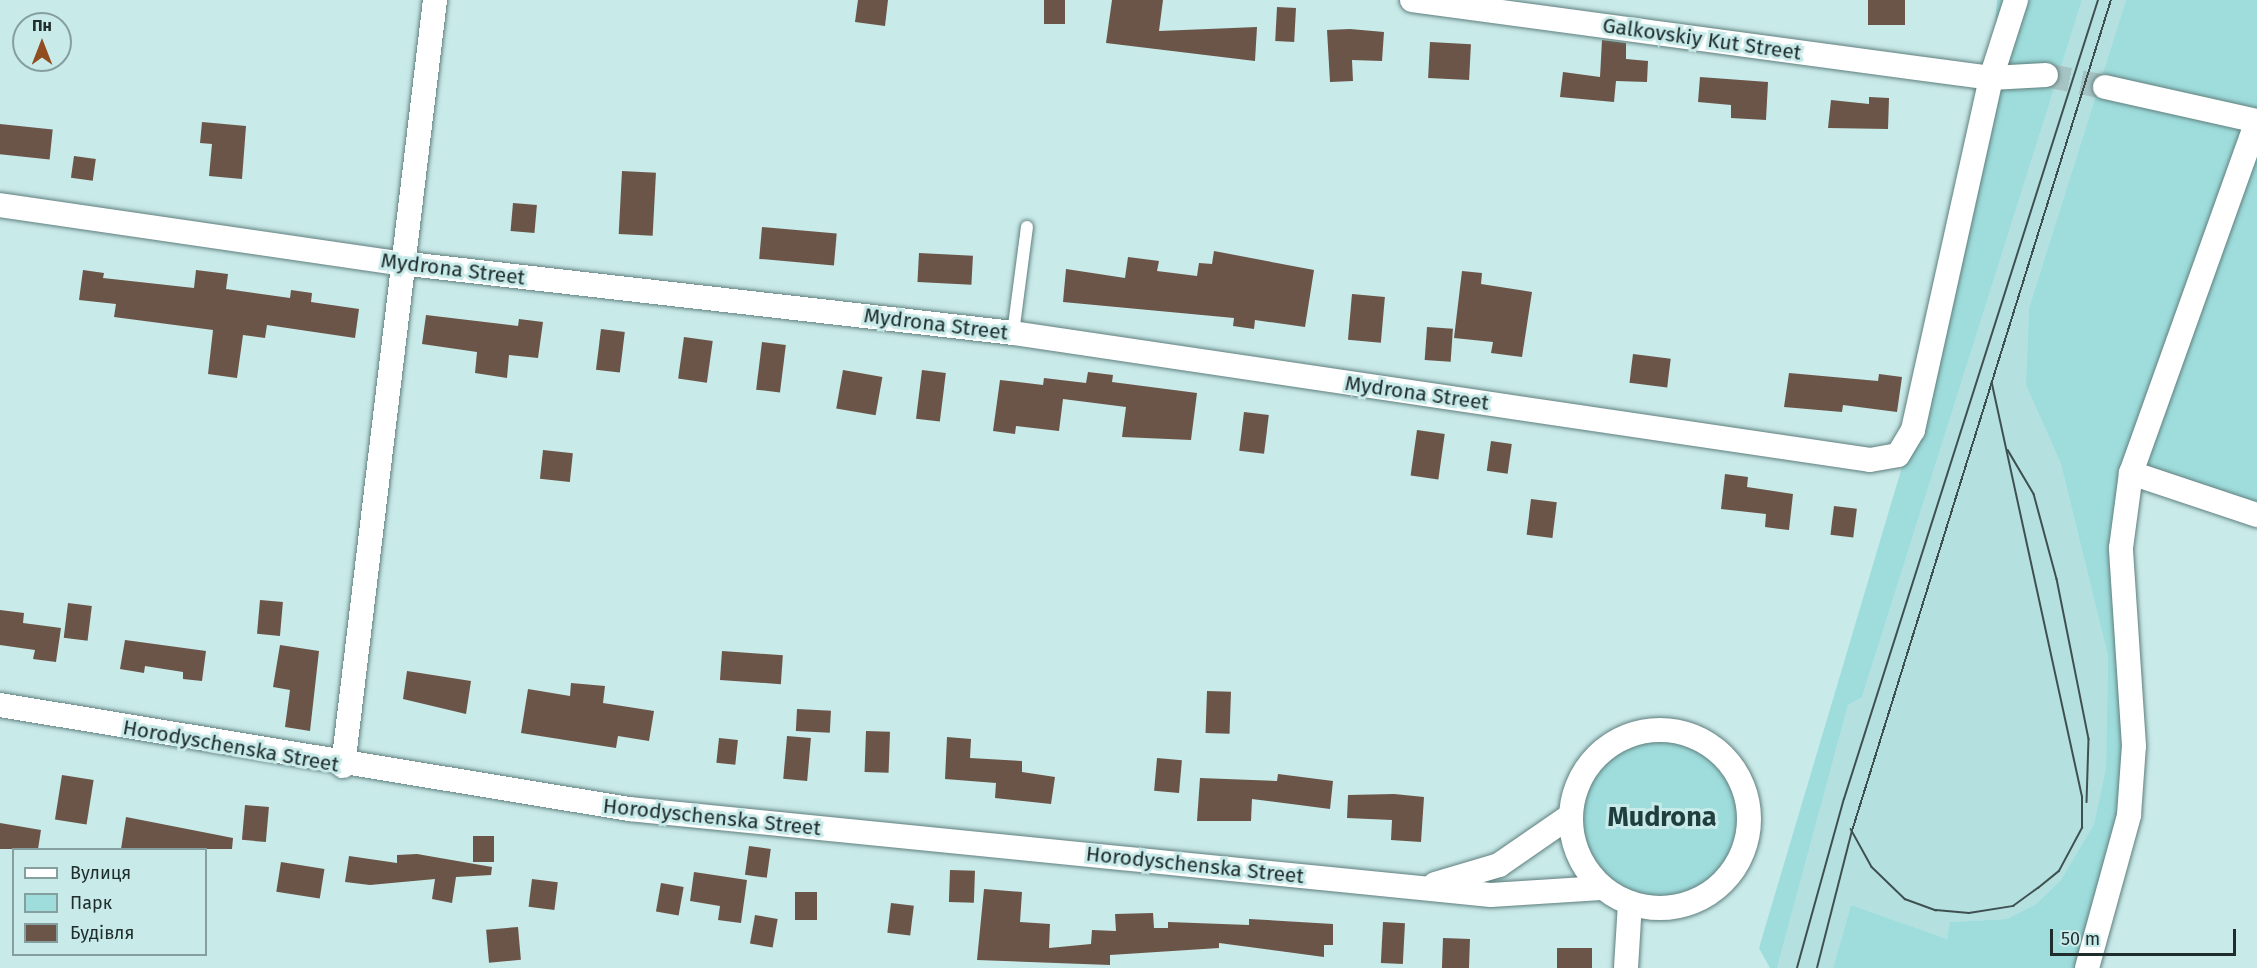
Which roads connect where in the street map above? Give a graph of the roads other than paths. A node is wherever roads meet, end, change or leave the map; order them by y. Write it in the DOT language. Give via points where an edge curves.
graph roads {
  1 [pos="435,0"];
  2 [pos="1412,0"];
  3 [pos="2016,0"];
  4 [pos="2046,75"];
  5 [pos="1991,78"];
  6 [pos="2105,87"];
  7 [pos="2257,122"];
  8 [pos="0,205"];
  9 [pos="1027,227"];
  10 [pos="400,263"];
  11 [pos="1013,333"];
  12 [pos="2131,473"];
  13 [pos="2257,515"];
  14 [pos="0,705"];
  15 [pos="344,766"];
  16 [pos="1570,816"];
  17 [pos="1429,885"];
  18 [pos="1601,888"];
  19 [pos="1630,903"];
  20 [pos="1626,968"];
  21 [pos="2087,968"];
  1 -- 10 [label="street"];
  2 -- 5 [label="street, Galkovskiy Kut Street"];
  3 -- 5 [label="street"];
  4 -- 5 [label="street, Galkovskiy Kut Street"];
  5 -- 11 [label="street, Mydrona Street" via="1913,430 1898,455 1870,460"];
  6 -- 7 [label="street"];
  7 -- 12 [label="street"];
  8 -- 10 [label="street, Mydrona Street"];
  9 -- 11 [label="lane"];
  10 -- 11 [label="street, Mydrona Street"];
  10 -- 15 [label="street"];
  12 -- 13 [label="street"];
  12 -- 21 [label="street" via="2121,548 2134,746 2129,815"];
  14 -- 15 [label="street, Horodyschenska Street"];
  15 -- 17 [label="street, Horodyschenska Street" via="629,809"];
  16 -- 17 [label="street, Horodyschenska Street" via="1499,865"];
  16 -- 18 [label="street" via="1575,848"];
  16 -- 19 [label="street" via="1577,785 1589,764 1633,734 1659,730 1687,735 1714,748 1734,770 1749,817 1743,851 1732,871 1712,891 1685,904 1654,908"];
  17 -- 18 [label="street, Horodyschenska Street" via="1491,895"];
  18 -- 19 [label="street"];
  19 -- 20 [label="street"];
}
